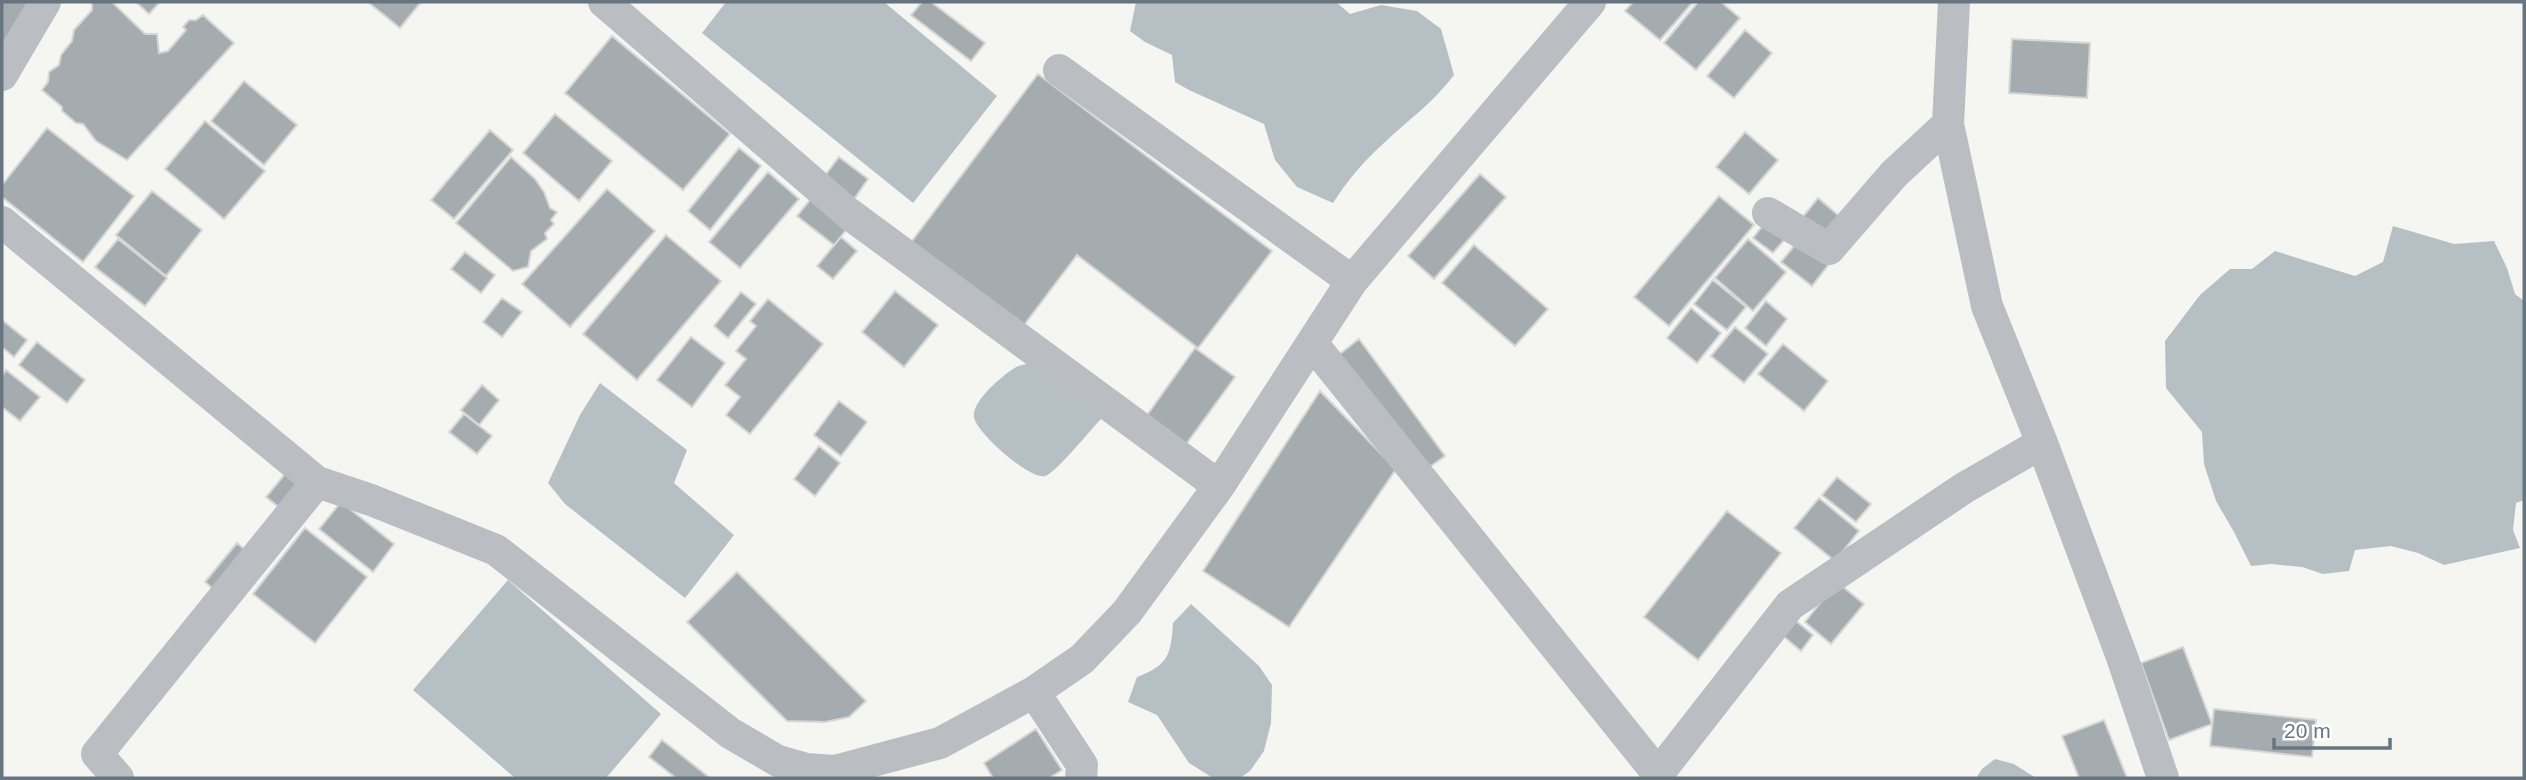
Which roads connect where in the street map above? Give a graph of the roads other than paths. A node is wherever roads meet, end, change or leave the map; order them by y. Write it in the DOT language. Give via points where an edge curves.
graph roads {
  1 [pos="45,2"];
  2 [pos="604,2"];
  3 [pos="1590,2"];
  4 [pos="1954,2"];
  5 [pos="1059,70"];
  6 [pos="2,75"];
  7 [pos="1948,124"];
  8 [pos="1768,213"];
  9 [pos="2,222"];
  10 [pos="1352,281"];
  11 [pos="1312,343"];
  12 [pos="2042,443"];
  13 [pos="317,482"];
  14 [pos="1219,486"];
  15 [pos="1034,692"];
  16 [pos="1656,776"];
  17 [pos="118,778"];
  18 [pos="1082,778"];
  19 [pos="2163,778"];
  1 -- 6 [label="street"];
  2 -- 14 [label="street" via="848,213"];
  3 -- 10 [label="street"];
  4 -- 7 [label="street"];
  5 -- 10 [label="street"];
  7 -- 8 [label="street" via="1894,174 1829,248"];
  7 -- 12 [label="street" via="1987,306"];
  9 -- 13 [label="street"];
  10 -- 11 [label="street"];
  11 -- 14 [label="street"];
  11 -- 16 [label="street"];
  12 -- 16 [label="street" via="1964,488 1790,605"];
  12 -- 19 [label="street"];
  13 -- 15 [label="street" via="496,550 730,733 778,761 835,771 940,743"];
  13 -- 17 [label="street" via="97,754"];
  14 -- 15 [label="street" via="1127,612 1082,659"];
  15 -- 18 [label="street" via="1082,765"];
}
